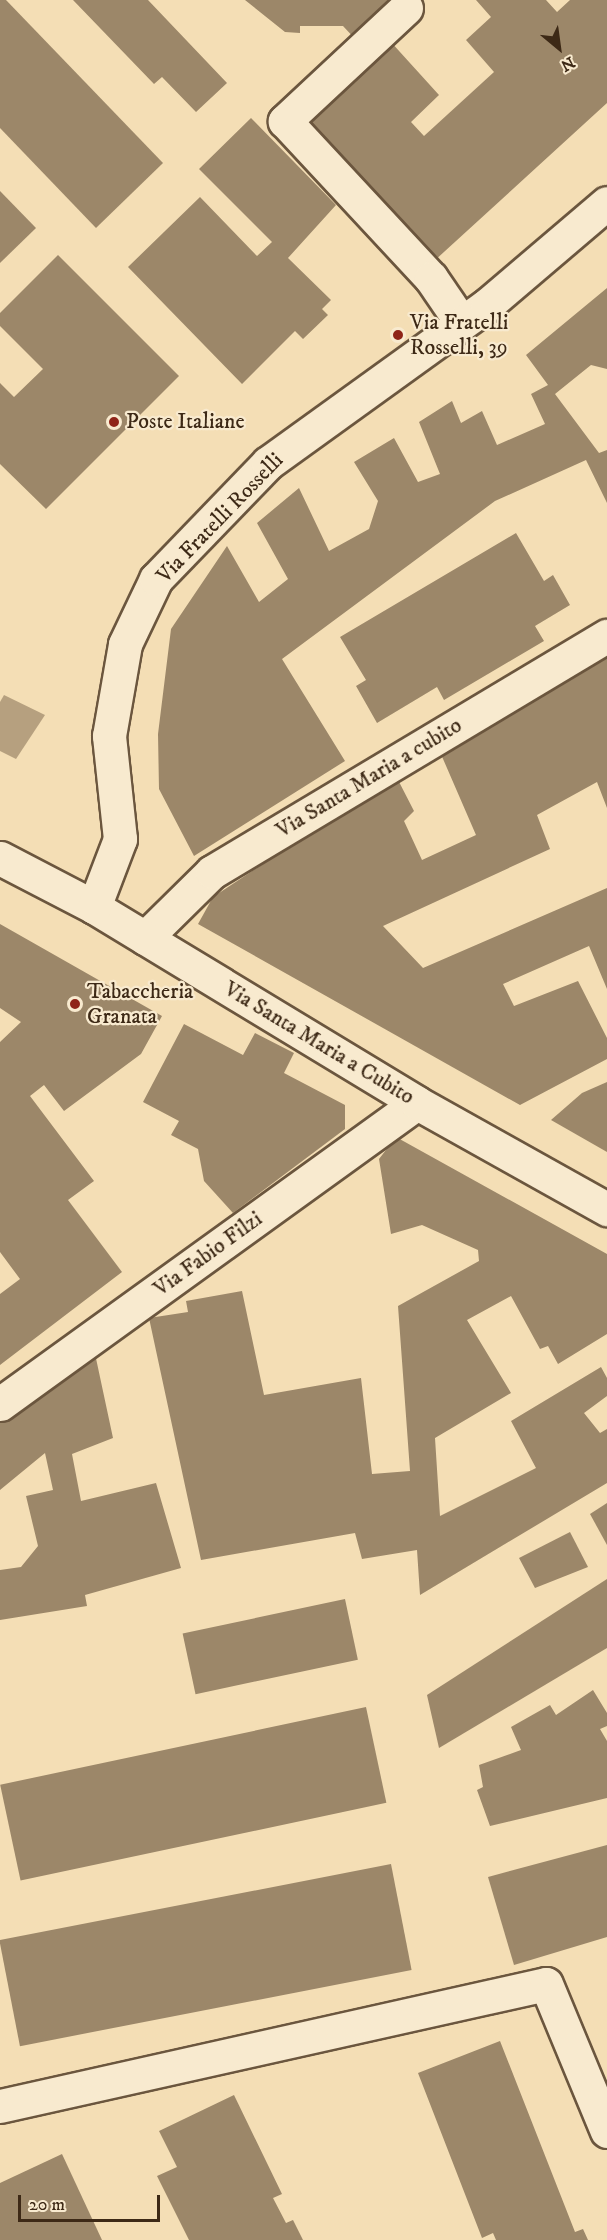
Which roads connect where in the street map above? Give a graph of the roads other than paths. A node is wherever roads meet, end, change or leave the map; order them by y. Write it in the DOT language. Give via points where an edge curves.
graph roads {
  1 [pos="406,8"];
  2 [pos="607,203"];
  3 [pos="461,322"];
  4 [pos="607,636"];
  5 [pos="0,858"];
  6 [pos="94,907"];
  7 [pos="145,938"];
  8 [pos="417,1103"];
  9 [pos="607,1209"];
  10 [pos="0,1404"];
  11 [pos="0,2106"];
  12 [pos="607,2131"];
  1 -- 3 [label="street" via="285,121 432,278"];
  2 -- 3 [label="street, Via Fratelli Rosselli"];
  3 -- 6 [label="street, Via Fratelli Rosselli" via="268,463 156,579 125,644 110,736 120,839"];
  4 -- 7 [label="street, Via Santa Maria a cubito" via="212,872"];
  5 -- 6 [label="street, Via Santa Maria a Cubito"];
  6 -- 7 [label="street, Via Santa Maria a Cubito"];
  7 -- 8 [label="street, Via Santa Maria a Cubito"];
  8 -- 9 [label="street, Via Santa Maria a Cubito"];
  8 -- 10 [label="street, Via Fabio Filzi"];
  11 -- 12 [label="street" via="546,1984"];
}
